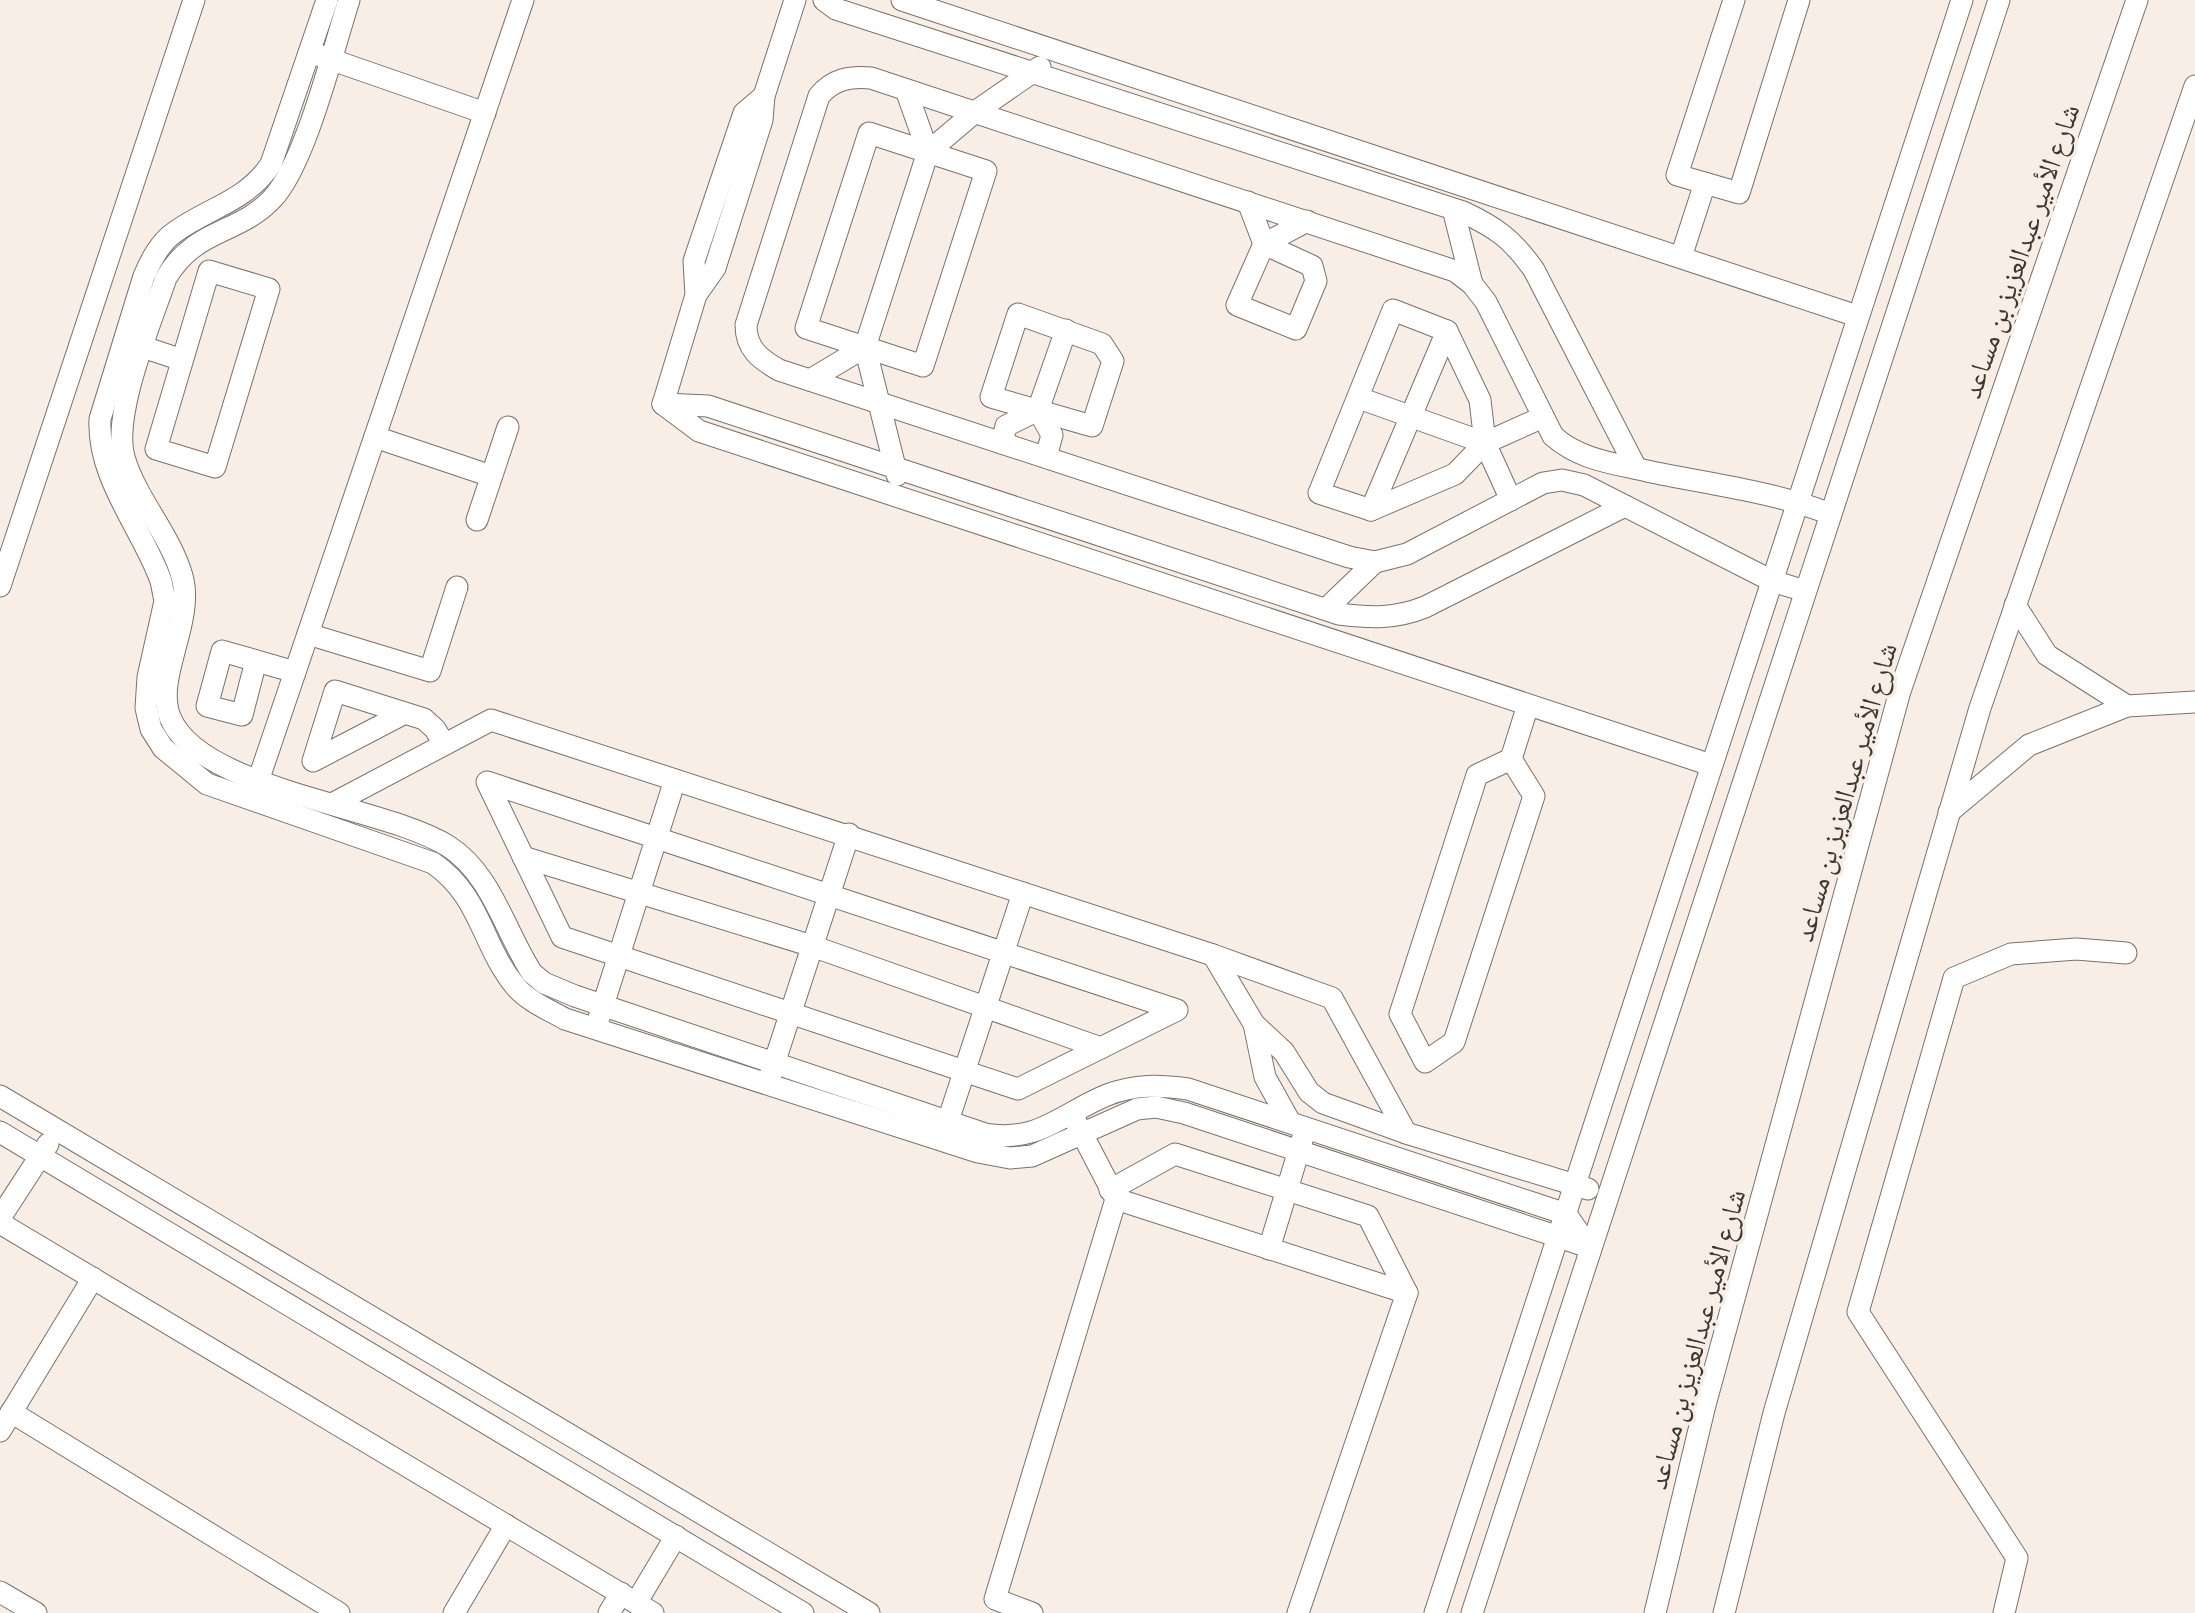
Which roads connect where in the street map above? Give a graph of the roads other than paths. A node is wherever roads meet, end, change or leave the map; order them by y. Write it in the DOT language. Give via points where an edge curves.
graph roads {
  1 [pos="194,0"];
  2 [pos="327,0"];
  3 [pos="349,0"];
  4 [pos="523,0"];
  5 [pos="795,0"];
  6 [pos="824,0"];
  7 [pos="902,0"];
  8 [pos="1734,0"];
  9 [pos="1799,0"];
  10 [pos="1962,0"];
  11 [pos="1999,0"];
  12 [pos="2137,0"];
  13 [pos="939,12"];
  14 [pos="932,40"];
  15 [pos="1062,52"];
  16 [pos="320,55"];
  17 [pos="1032,72"];
  18 [pos="2195,86"];
  19 [pos="905,90"];
  20 [pos="975,112"];
  21 [pos="485,113"];
  22 [pos="1244,113"];
  23 [pos="1236,138"];
  24 [pos="1328,141"];
  25 [pos="928,152"];
  26 [pos="1321,166"];
  27 [pos="1428,174"];
  28 [pos="1705,183"];
  29 [pos="1421,198"];
  30 [pos="1248,202"];
  31 [pos="1453,209"];
  32 [pos="1307,221"];
  33 [pos="1681,257"];
  34 [pos="1472,284"];
  35 [pos="1857,316"];
  36 [pos="1066,331"];
  37 [pos="1447,331"];
  38 [pos="134,344"];
  39 [pos="864,347"];
  40 [pos="183,360"];
  41 [pos="810,380"];
  42 [pos="1359,398"];
  43 [pos="878,402"];
  44 [pos="663,404"];
  45 [pos="1038,410"];
  46 [pos="1411,416"];
  47 [pos="1543,417"];
  48 [pos="508,427"];
  49 [pos="375,437"];
  50 [pos="802,437"];
  51 [pos="1002,443"];
  52 [pos="1485,443"];
  53 [pos="1046,457"];
  54 [pos="796,463"];
  55 [pos="895,467"];
  56 [pos="1636,468"];
  57 [pos="491,476"];
  58 [pos="903,498"];
  59 [pos="1511,500"];
  60 [pos="1798,501"];
  61 [pos="1625,506"];
  62 [pos="1371,510"];
  63 [pos="1830,514"];
  64 [pos="477,520"];
  65 [pos="1127,544"];
  66 [pos="1375,562"];
  67 [pos="1198,567"];
  68 [pos="1120,570"];
  69 [pos="1772,581"];
  70 [pos="0,586"];
  71 [pos="457,587"];
  72 [pos="1805,591"];
  73 [pos="1190,593"];
  74 [pos="1302,601"];
  75 [pos="2015,605"];
  76 [pos="1326,609"];
  77 [pos="1293,628"];
  78 [pos="308,634"];
  79 [pos="256,661"];
  80 [pos="295,673"];
  81 [pos="2195,702"];
  82 [pos="1528,705"];
  83 [pos="2127,706"];
  84 [pos="405,713"];
  85 [pos="444,744"];
  86 [pos="1511,759"];
  87 [pos="1711,765"];
  88 [pos="259,780"];
  89 [pos="675,780"];
  90 [pos="252,801"];
  91 [pos="332,804"];
  92 [pos="1949,812"];
  93 [pos="849,834"];
  94 [pos="657,838"];
  95 [pos="523,857"];
  96 [pos="1023,893"];
  97 [pos="638,895"];
  98 [pos="830,895"];
  99 [pos="812,946"];
  100 [pos="1003,952"];
  101 [pos="2126,953"];
  102 [pos="1213,955"];
  103 [pos="619,956"];
  104 [pos="603,1006"];
  105 [pos="986,1007"];
  106 [pos="791,1011"];
  107 [pos="1254,1024"];
  108 [pos="596,1029"];
  109 [pos="1101,1048"];
  110 [pos="774,1063"];
  111 [pos="965,1071"];
  112 [pos="768,1084"];
  113 [pos="0,1096"];
  114 [pos="948,1121"];
  115 [pos="1076,1123"];
  116 [pos="1298,1125"];
  117 [pos="57,1130"];
  118 [pos="0,1132"];
  119 [pos="1406,1133"];
  120 [pos="1300,1149"];
  121 [pos="40,1156"];
  122 [pos="1576,1186"];
  123 [pos="1287,1190"];
  124 [pos="1113,1194"];
  125 [pos="1606,1195"];
  126 [pos="1566,1214"];
  127 [pos="0,1220"];
  128 [pos="1559,1239"];
  129 [pos="1589,1247"];
  130 [pos="1269,1249"];
  131 [pos="93,1278"];
  132 [pos="1407,1293"];
  133 [pos="11,1412"];
  134 [pos="0,1431"];
  135 [pos="506,1525"];
  136 [pos="676,1536"];
  137 [pos="0,1592"];
  138 [pos="637,1603"];
  139 [pos="36,1613"];
  140 [pos="339,1613"];
  141 [pos="454,1613"];
  142 [pos="608,1613"];
  143 [pos="803,1613"];
  144 [pos="869,1613"];
  145 [pos="1032,1613"];
  146 [pos="1298,1613"];
  147 [pos="1436,1613"];
  148 [pos="1472,1613"];
  149 [pos="1655,1613"];
  150 [pos="1724,1613"];
  151 [pos="2004,1613"];
  1 -- 70 [label="street"];
  2 -- 16 [label="street"];
  3 -- 16 [label="street"];
  4 -- 21 [label="street"];
  5 -- 44 [label="street" via="715,268 696,295"];
  6 -- 14 [label="street" via="836,9"];
  7 -- 13 [label="street"];
  8 -- 28 [label="street" via="1677,175"];
  9 -- 28 [label="street" via="1739,193"];
  10 -- 35 [label="street"];
  11 -- 63 [label="street"];
  12 -- 149 [label="street, شارع الأمير عبدالعزيز بن مساعد" via="1900,691 1705,1405"];
  13 -- 14 [label="street"];
  13 -- 15 [label="street"];
  14 -- 17 [label="street"];
  15 -- 17 [label="street"];
  15 -- 22 [label="street"];
  16 -- 21 [label="street"];
  16 -- 38 [label="street" via="261,179 162,244 144,276"];
  17 -- 20 [label="street"];
  17 -- 23 [label="street"];
  18 -- 75 [label="street"];
  19 -- 20 [label="street"];
  19 -- 25 [label="street"];
  19 -- 41 [label="street" via="854,77 827,86 814,109 746,325 746,338 762,361"];
  20 -- 25 [label="street"];
  20 -- 30 [label="street"];
  21 -- 49 [label="street"];
  22 -- 23 [label="street"];
  22 -- 24 [label="street"];
  23 -- 26 [label="street"];
  24 -- 26 [label="street"];
  24 -- 27 [label="street"];
  25 -- 39 [label="street"];
  25 -- 39 [label="street" via="986,171 923,366"];
  25 -- 39 [label="street" via="869,133 806,328"];
  26 -- 29 [label="street"];
  27 -- 29 [label="street"];
  27 -- 33 [label="street"];
  28 -- 33 [label="street"];
  29 -- 31 [label="street"];
  30 -- 32 [label="street"];
  30 -- 32 [label="street" via="1264,244"];
  31 -- 34 [label="street"];
  31 -- 56 [label="street" via="1495,227 1515,243 1534,270"];
  32 -- 34 [label="street" via="1455,271"];
  33 -- 35 [label="street"];
  34 -- 47 [label="street" via="1486,302"];
  35 -- 60 [label="street"];
  36 -- 45 [label="street"];
  36 -- 45 [label="street" via="1102,344 1112,361 1092,426"];
  36 -- 45 [label="street" via="1018,314 990,397"];
  37 -- 42 [label="street" via="1393,310"];
  37 -- 46 [label="street"];
  37 -- 52 [label="street" via="1480,400"];
  38 -- 40 [label="street"];
  38 -- 88 [label="street" via="121,420 124,458 182,578 185,601 167,707 180,734 197,751 216,764"];
  38 -- 90 [label="street" via="100,419 99,436 105,463 162,582 165,601 146,708 163,748 207,785"];
  39 -- 41 [label="street"];
  39 -- 43 [label="street"];
  40 -- 40 [label="street" via="156,449 215,467 269,289 209,271"];
  41 -- 43 [label="street"];
  42 -- 46 [label="street"];
  42 -- 62 [label="street" via="1319,493"];
  43 -- 51 [label="street"];
  43 -- 55 [label="street"];
  44 -- 50 [label="street" via="708,406"];
  44 -- 54 [label="street" via="699,431"];
  45 -- 51 [label="street" via="1006,426"];
  45 -- 53 [label="street" via="1052,435"];
  46 -- 52 [label="street"];
  46 -- 62 [label="street"];
  47 -- 52 [label="street"];
  47 -- 56 [label="street" via="1553,436 1569,451"];
  48 -- 57 [label="street"];
  49 -- 57 [label="street"];
  49 -- 78 [label="street"];
  50 -- 54 [label="street"];
  50 -- 55 [label="street"];
  51 -- 53 [label="street"];
  52 -- 59 [label="street"];
  52 -- 62 [label="street" via="1455,474"];
  53 -- 66 [label="street"];
  54 -- 58 [label="street"];
  55 -- 58 [label="street"];
  55 -- 65 [label="street"];
  56 -- 60 [label="street"];
  57 -- 64 [label="street"];
  58 -- 68 [label="street"];
  59 -- 61 [label="street" via="1543,483 1562,480 1584,485"];
  59 -- 66 [label="street" via="1407,554"];
  60 -- 63 [label="street"];
  60 -- 69 [label="street"];
  61 -- 69 [label="street"];
  61 -- 76 [label="street" via="1401,617 1371,618"];
  63 -- 72 [label="street"];
  65 -- 67 [label="street"];
  65 -- 68 [label="street"];
  66 -- 76 [label="street"];
  67 -- 73 [label="street"];
  67 -- 74 [label="street"];
  68 -- 73 [label="street"];
  69 -- 72 [label="street"];
  69 -- 87 [label="street"];
  71 -- 78 [label="street" via="430,671"];
  72 -- 125 [label="street"];
  73 -- 77 [label="street"];
  74 -- 76 [label="street"];
  74 -- 77 [label="street"];
  75 -- 83 [label="street" via="2046,654"];
  75 -- 92 [label="street"];
  77 -- 82 [label="street"];
  78 -- 80 [label="street"];
  79 -- 80 [label="street"];
  80 -- 88 [label="street"];
  81 -- 83 [label="street"];
  82 -- 86 [label="street"];
  82 -- 87 [label="street"];
  83 -- 92 [label="street" via="2029,745"];
  84 -- 85 [label="street" via="424,719"];
  85 -- 89 [label="street" via="491,720"];
  85 -- 91 [label="street"];
  86 -- 86 [label="street" via="1477,775 1400,1014 1425,1062 1454,1042 1534,796"];
  87 -- 122 [label="street"];
  88 -- 90 [label="street"];
  88 -- 91 [label="street"];
  89 -- 93 [label="street"];
  89 -- 94 [label="street"];
  90 -- 108 [label="street" via="433,863 465,891 517,989 565,1019"];
  91 -- 104 [label="street" via="448,846 484,883 532,973 544,983"];
  92 -- 150 [label="street" via="1774,1413"];
  93 -- 96 [label="street"];
  93 -- 98 [label="street"];
  94 -- 95 [label="street" via="487,782"];
  94 -- 97 [label="street"];
  94 -- 98 [label="street"];
  95 -- 97 [label="street"];
  95 -- 103 [label="street" via="562,937"];
  96 -- 100 [label="street"];
  96 -- 102 [label="street"];
  97 -- 99 [label="street"];
  97 -- 103 [label="street"];
  98 -- 99 [label="street"];
  98 -- 100 [label="street"];
  99 -- 105 [label="street"];
  99 -- 106 [label="street"];
  100 -- 105 [label="street"];
  100 -- 109 [label="street" via="1177,1010"];
  101 -- 151 [label="street" via="2076,949 2011,954 1954,978 1858,1312 2017,1558"];
  102 -- 107 [label="street"];
  102 -- 119 [label="street" via="1332,998"];
  103 -- 104 [label="street"];
  103 -- 106 [label="street"];
  104 -- 108 [label="street"];
  104 -- 110 [label="street"];
  105 -- 109 [label="street"];
  105 -- 111 [label="street"];
  106 -- 110 [label="street"];
  106 -- 111 [label="street"];
  107 -- 116 [label="street" via="1265,1077"];
  107 -- 119 [label="street" via="1284,1052 1309,1092 1323,1102"];
  108 -- 112 [label="street"];
  109 -- 111 [label="street" via="1018,1088"];
  110 -- 112 [label="street"];
  110 -- 114 [label="street"];
  111 -- 114 [label="street"];
  112 -- 115 [label="street" via="978,1152 1010,1158 1032,1156"];
  113 -- 117 [label="street"];
  114 -- 115 [label="street" via="1010,1138"];
  115 -- 116 [label="street" via="1108,1095 1155,1085 1188,1089"];
  115 -- 120 [label="street" via="1156,1107"];
  115 -- 124 [label="street"];
  116 -- 120 [label="street"];
  116 -- 126 [label="street"];
  117 -- 121 [label="street"];
  117 -- 144 [label="street"];
  118 -- 121 [label="street"];
  119 -- 122 [label="street"];
  120 -- 123 [label="street"];
  120 -- 128 [label="street"];
  121 -- 127 [label="street"];
  121 -- 136 [label="street"];
  122 -- 125 [label="street"];
  122 -- 126 [label="street"];
  123 -- 124 [label="street" via="1175,1154"];
  123 -- 130 [label="street"];
  123 -- 132 [label="street" via="1368,1216"];
  124 -- 130 [label="street"];
  124 -- 145 [label="street" via="995,1600"];
  125 -- 129 [label="street"];
  126 -- 128 [label="street"];
  126 -- 129 [label="street"];
  127 -- 131 [label="street"];
  128 -- 129 [label="street"];
  128 -- 147 [label="street"];
  129 -- 148 [label="street"];
  130 -- 132 [label="street"];
  131 -- 133 [label="street"];
  131 -- 135 [label="street"];
  132 -- 146 [label="street"];
  133 -- 134 [label="street"];
  133 -- 140 [label="street"];
  135 -- 138 [label="street"];
  135 -- 141 [label="street"];
  136 -- 138 [label="street"];
  136 -- 143 [label="street"];
  137 -- 139 [label="street"];
  138 -- 142 [label="street"];
}
